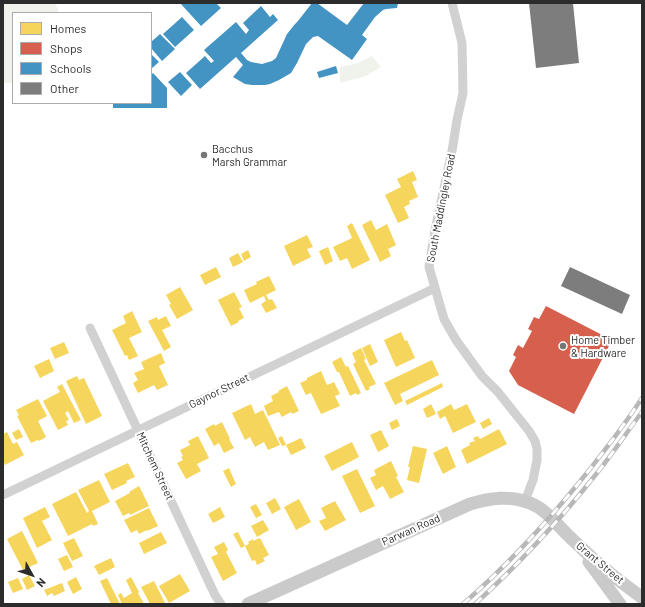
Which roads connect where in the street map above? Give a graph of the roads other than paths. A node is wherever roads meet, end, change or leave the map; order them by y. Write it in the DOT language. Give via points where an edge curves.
graph roads {
  1 [pos="452,3"];
  2 [pos="435,288"];
  3 [pos="90,328"];
  4 [pos="138,430"];
  5 [pos="3,495"];
  6 [pos="525,501"];
  7 [pos="569,537"];
  8 [pos="639,599"];
  9 [pos="220,604"];
  10 [pos="248,604"];
  11 [pos="620,604"];
  1 -- 2 [label="street, South Maddingley Road" via="462,43 463,94 429,267"];
  2 -- 4 [label="street, Gaynor Street"];
  2 -- 6 [label="street, South Maddingley Road" via="444,319 456,340 535,441 537,460"];
  3 -- 4 [label="street, Mitchem Street"];
  4 -- 5 [label="street, Gaynor Street"];
  4 -- 9 [label="street, Mitchem Street"];
  6 -- 7 [label="main road, Parwan Road" via="543,510"];
  6 -- 10 [label="main road, Parwan Road" via="498,498 470,504"];
  7 -- 8 [label="main road, Grant Street"];
  7 -- 11 [label="main road, Grant Street"];
}
